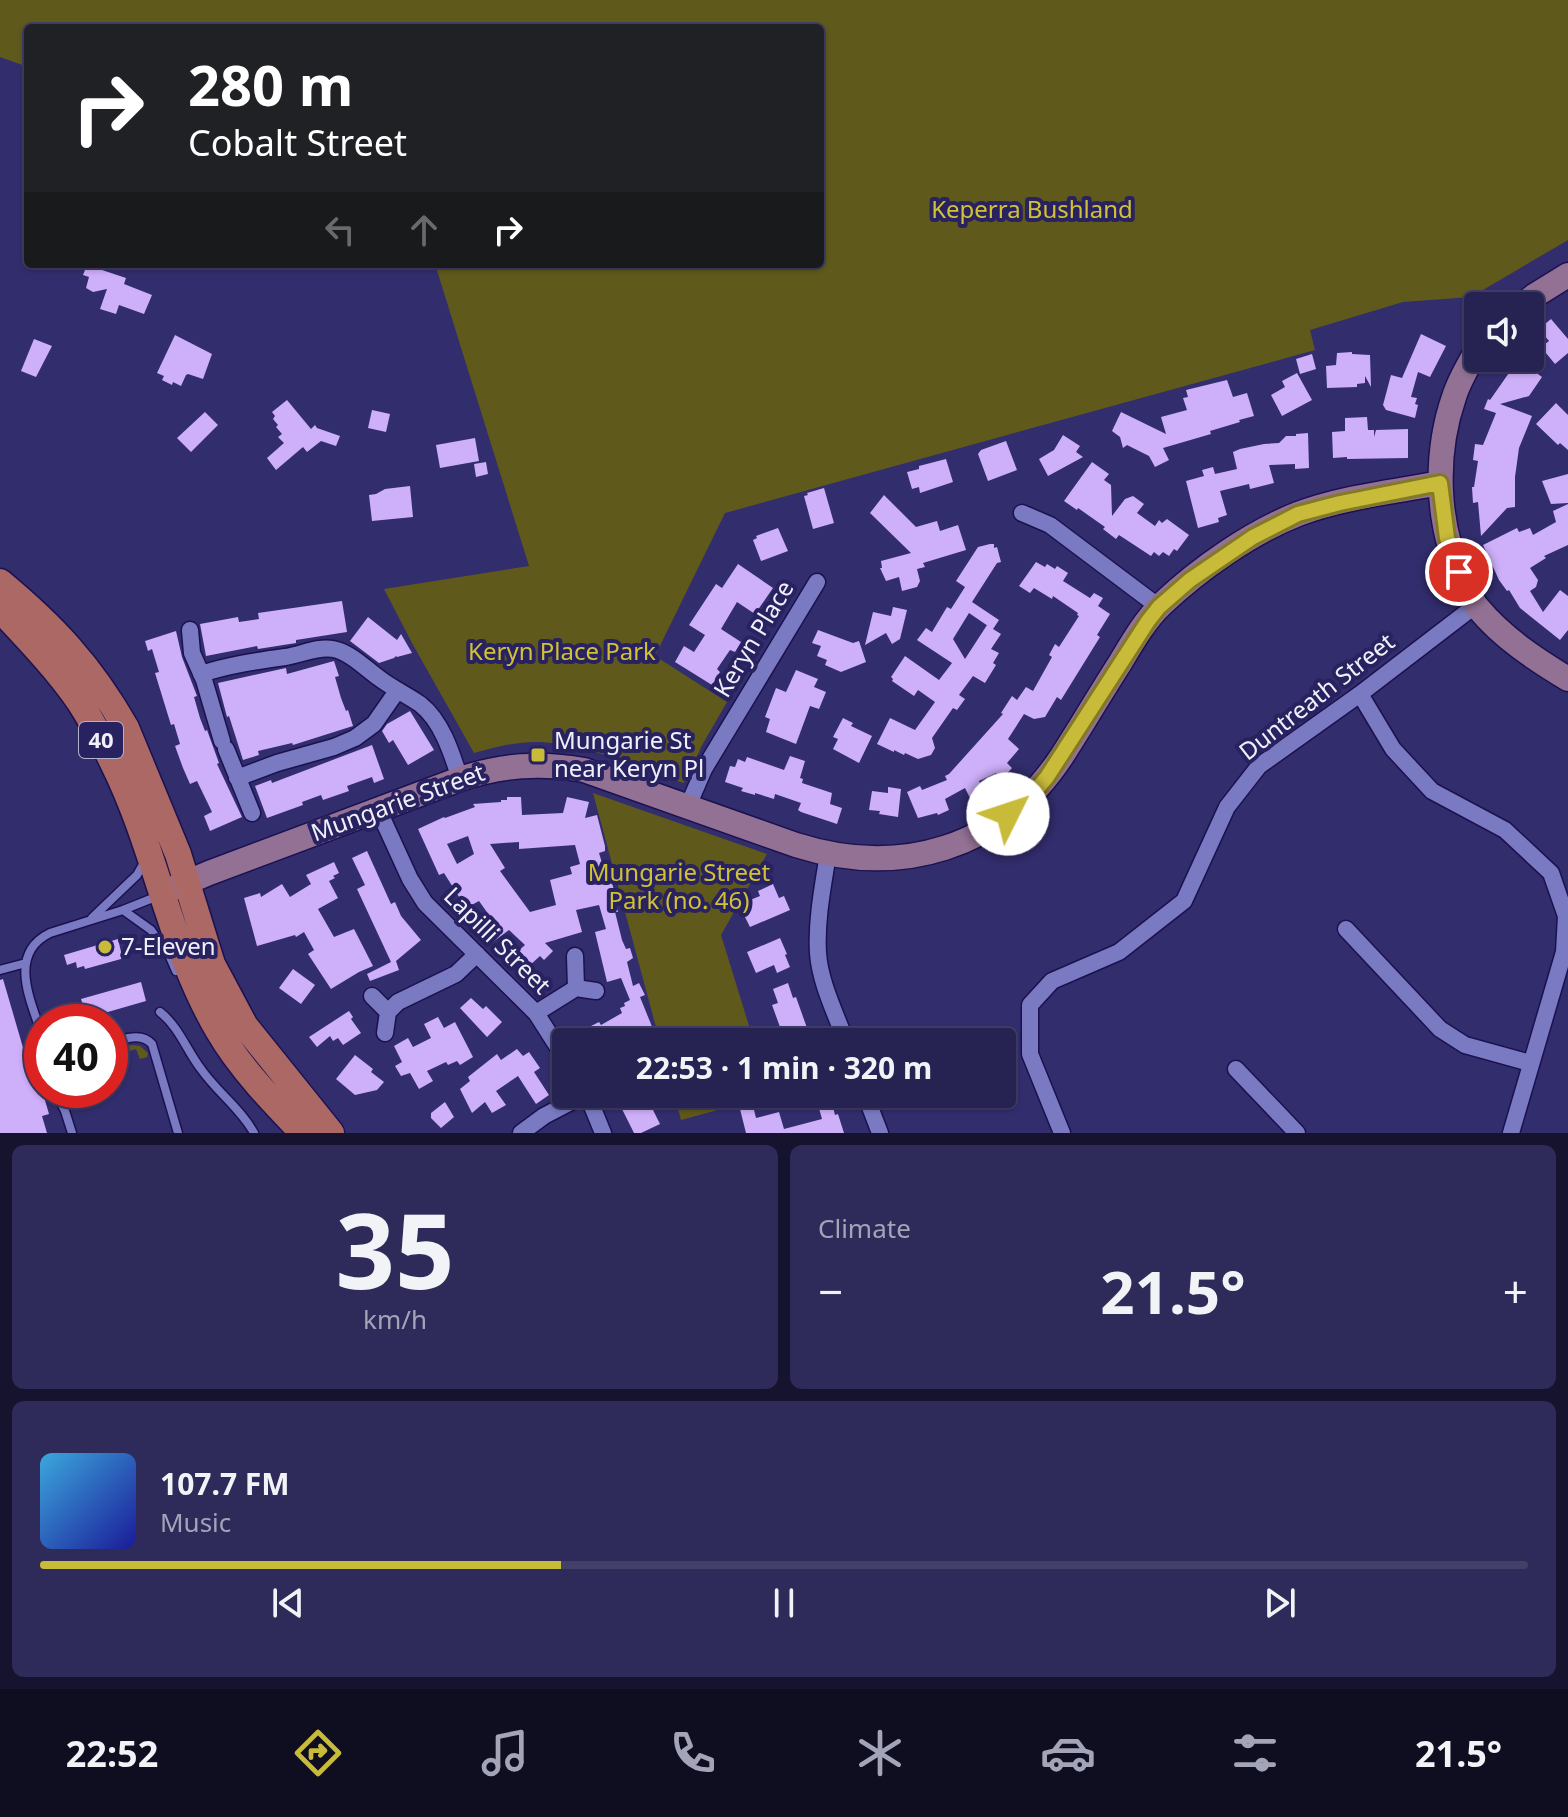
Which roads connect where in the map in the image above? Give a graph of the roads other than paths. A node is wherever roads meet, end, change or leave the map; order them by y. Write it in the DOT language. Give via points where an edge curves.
graph roads {
  1 [pos="1568,275"];
  2 [pos="1540,292"];
  3 [pos="1466,372"];
  4 [pos="1440,483"];
  5 [pos="1022,513"];
  6 [pos="0,582"];
  7 [pos="817,582"];
  8 [pos="1476,605"];
  9 [pos="1159,607"];
  10 [pos="0,609"];
  11 [pos="190,630"];
  12 [pos="201,674"];
  13 [pos="1568,679"];
  14 [pos="397,691"];
  15 [pos="1360,694"];
  16 [pos="237,778"];
  17 [pos="460,779"];
  18 [pos="688,806"];
  19 [pos="378,809"];
  20 [pos="252,813"];
  21 [pos="828,854"];
  22 [pos="149,855"];
  23 [pos="187,881"];
  24 [pos="162,894"];
  25 [pos="123,910"];
  26 [pos="88,921"];
  27 [pos="1346,929"];
  28 [pos="477,954"];
  29 [pos="575,956"];
  30 [pos="26,963"];
  31 [pos="0,970"];
  32 [pos="179,976"];
  33 [pos="576,988"];
  34 [pos="596,991"];
  35 [pos="372,996"];
  36 [pos="32,1004"];
  37 [pos="160,1012"];
  38 [pos="388,1012"];
  39 [pos="536,1013"];
  40 [pos="841,1028"];
  41 [pos="385,1033"];
  42 [pos="209,1036"];
  43 [pos="552,1038"];
  44 [pos="128,1039"];
  45 [pos="1530,1063"];
  46 [pos="245,1068"];
  47 [pos="1236,1069"];
  48 [pos="63,1108"];
  49 [pos="560,1108"];
  50 [pos="593,1108"];
  51 [pos="870,1108"];
  52 [pos="72,1133"];
  53 [pos="178,1133"];
  54 [pos="254,1133"];
  55 [pos="303,1133"];
  56 [pos="331,1133"];
  57 [pos="521,1133"];
  58 [pos="603,1133"];
  59 [pos="880,1133"];
  60 [pos="1062,1133"];
  61 [pos="1297,1133"];
  62 [pos="1511,1133"];
  1 -- 2 [label="street"];
  3 -- 4 [label="street" via="1442,444"];
  4 -- 8 [label="street" via="1447,538"];
  4 -- 9 [label="street, Mungarie Street" via="1298,514 1236,547"];
  5 -- 9 [label="street" via="1050,525"];
  6 -- 23 [label="main road, 40" via="63,638 107,696 126,728"];
  7 -- 18 [label="street, Keryn Place" via="704,769"];
  8 -- 13 [label="street" via="1511,641"];
  8 -- 15 [label="street, Duntreath Street"];
  9 -- 21 [label="street, Mungarie Street" via="1047,777 1008,814 958,843 919,855 885,859"];
  10 -- 22 [label="main road, 40" via="80,703 115,767"];
  11 -- 12 [label="street"];
  12 -- 14 [label="street" via="326,648 344,653"];
  12 -- 16 [label="street"];
  14 -- 16 [label="street" via="374,724 355,738"];
  14 -- 17 [label="street" via="432,717"];
  15 -- 45 [label="street" via="1393,749 1432,791 1505,830 1551,873 1566,916 1564,952"];
  15 -- 60 [label="street, Duntreath Street" via="1259,766 1227,807 1184,901 1119,952 1052,981 1030,1005 1030,1054"];
  16 -- 20 [label="street"];
  17 -- 18 [label="street, Mungarie Street" via="507,767 565,767"];
  17 -- 19 [label="street, Mungarie Street"];
  18 -- 21 [label="street, Mungarie Street"];
  19 -- 23 [label="street, Mungarie Street"];
  19 -- 28 [label="street, Lapilli Street" via="425,903"];
  21 -- 40 [label="street" via="818,953"];
  22 -- 24 [label="main road, 40"];
  22 -- 26 [label="lane" via="137,875"];
  23 -- 24 [label="street, Mungarie Street"];
  23 -- 56 [label="main road, 40" via="212,964 245,1026"];
  24 -- 25 [label="lane"];
  24 -- 46 [label="main road, 40" via="194,982 218,1032"];
  25 -- 26 [label="lane"];
  25 -- 32 [label="lane" via="151,930"];
  26 -- 30 [label="lane" via="45,936"];
  27 -- 45 [label="street" via="1440,1029 1465,1045"];
  28 -- 38 [label="street" via="456,974"];
  28 -- 39 [label="street, Lapilli Street"];
  29 -- 33 [label="street"];
  30 -- 31 [label="lane"];
  30 -- 36 [label="lane"];
  33 -- 34 [label="street"];
  33 -- 39 [label="street"];
  35 -- 38 [label="street"];
  37 -- 54 [label="lane"];
  38 -- 41 [label="street"];
  39 -- 43 [label="street, Lapilli Street"];
  42 -- 46 [label="lane"];
  44 -- 53 [label="lane" via="145,1038 152,1044"];
  45 -- 62 [label="street"];
  46 -- 55 [label="main road, 40"];
  47 -- 61 [label="street"];
  48 -- 52 [label="lane"];
  49 -- 57 [label="street"];
  50 -- 58 [label="street"];
  51 -- 59 [label="street"];
}
